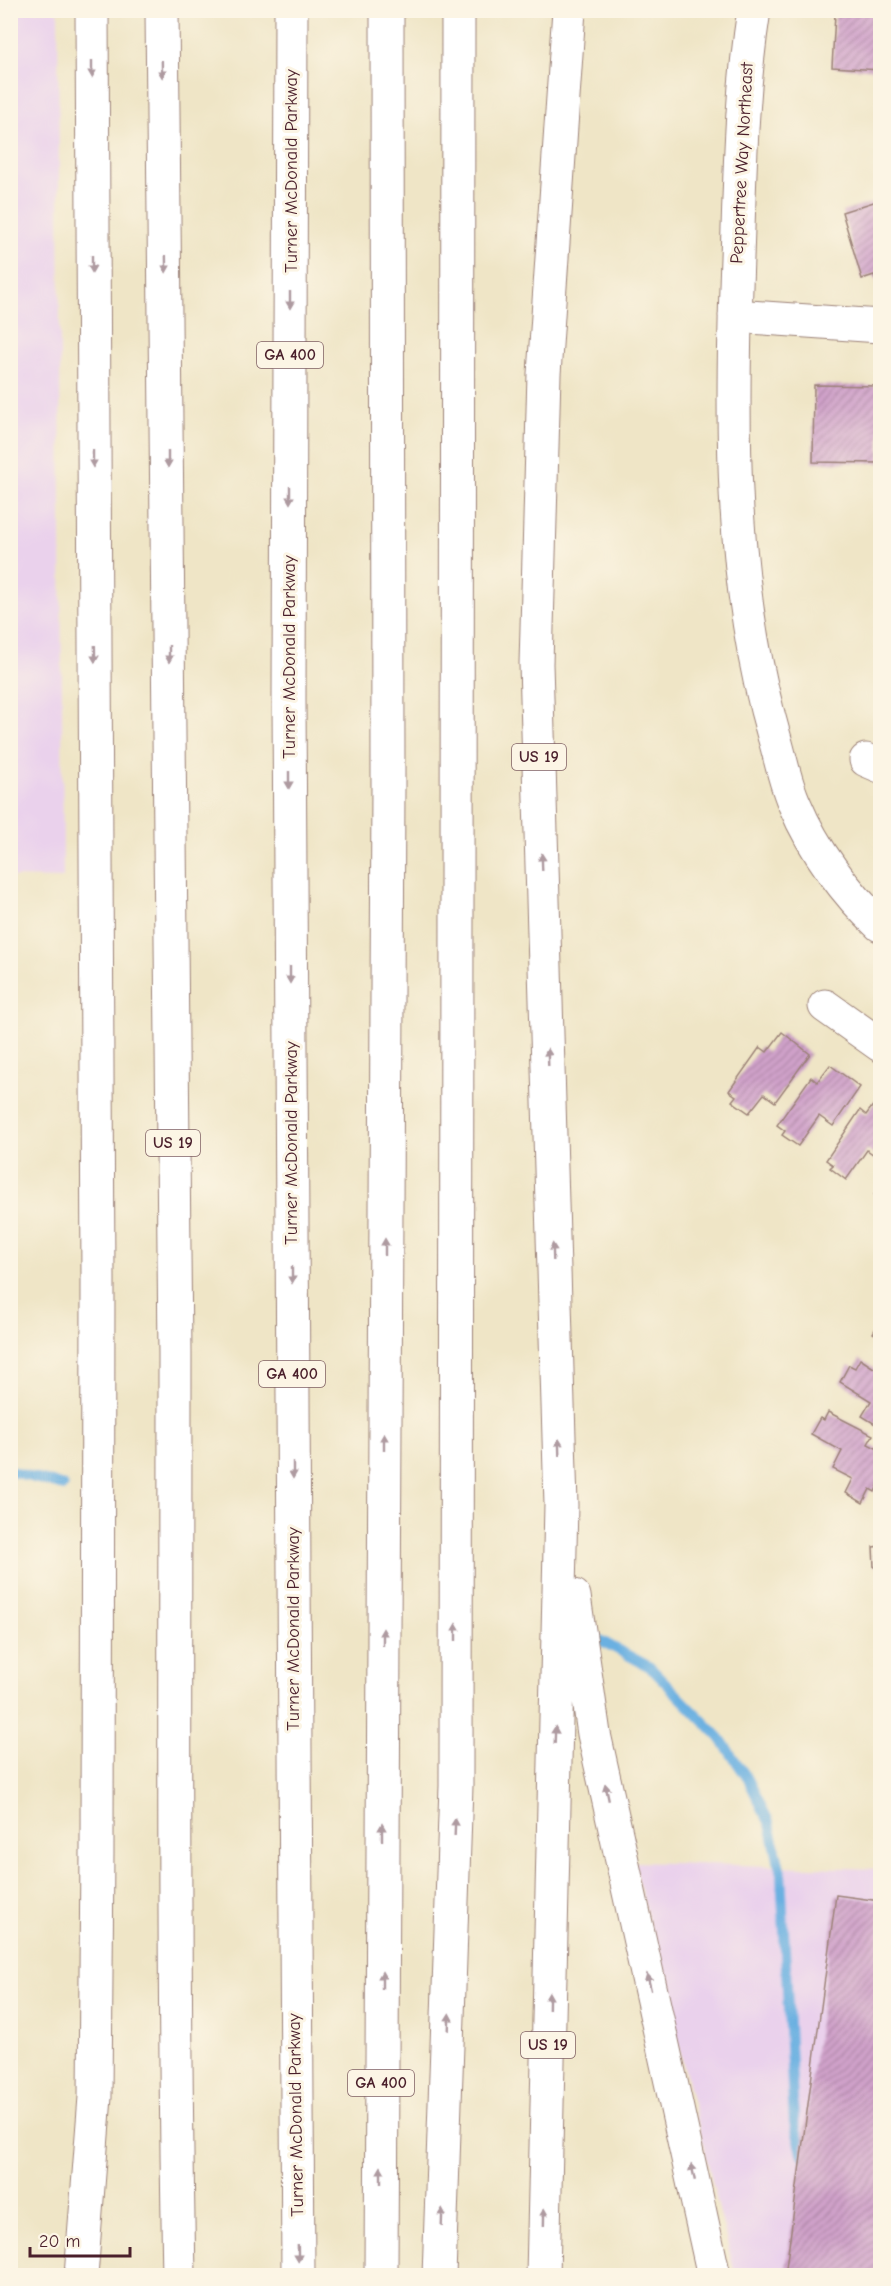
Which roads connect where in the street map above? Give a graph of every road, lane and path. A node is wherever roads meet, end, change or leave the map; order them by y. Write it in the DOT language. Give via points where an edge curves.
graph roads {
  1 [pos="92,10"];
  2 [pos="162,10"];
  3 [pos="291,10"];
  4 [pos="387,10"];
  5 [pos="458,10"];
  6 [pos="569,10"];
  7 [pos="754,10"];
  8 [pos="735,316"];
  9 [pos="880,326"];
  10 [pos="880,925"];
  11 [pos="825,1006"];
  12 [pos="880,1045"];
  13 [pos="561,1505"];
  14 [pos="81,2276"];
  15 [pos="178,2276"];
  16 [pos="298,2276"];
  17 [pos="381,2276"];
  18 [pos="440,2276"];
  19 [pos="543,2276"];
  20 [pos="714,2276"];
  1 -- 14 [label="main road, one-way" via="98,1280 95,2097"];
  2 -- 15 [label="main road, US 19, one-way" via="175,1323 174,2027"];
  3 -- 16 [label="main road, Turner McDonald Parkway / GA 400, one-way" via="289,700"];
  17 -- 4 [label="main road, GA 400, one-way" via="388,796"];
  18 -- 5 [label="main road, one-way" via="456,1786"];
  13 -- 6 [label="main road, US 19, one-way" via="536,664 544,374"];
  7 -- 8 [label="main road, Peppertree Way Northeast" via="744,75"];
  8 -- 9 [label="main road"];
  8 -- 10 [label="main road, Peppertree Way Northeast" via="735,510 741,578 761,690 794,805 826,860"];
  11 -- 12 [label="main road"];
  19 -- 13 [label="main road, US 19, one-way"];
  20 -- 13 [label="main road, one-way" via="594,1734"];
}
